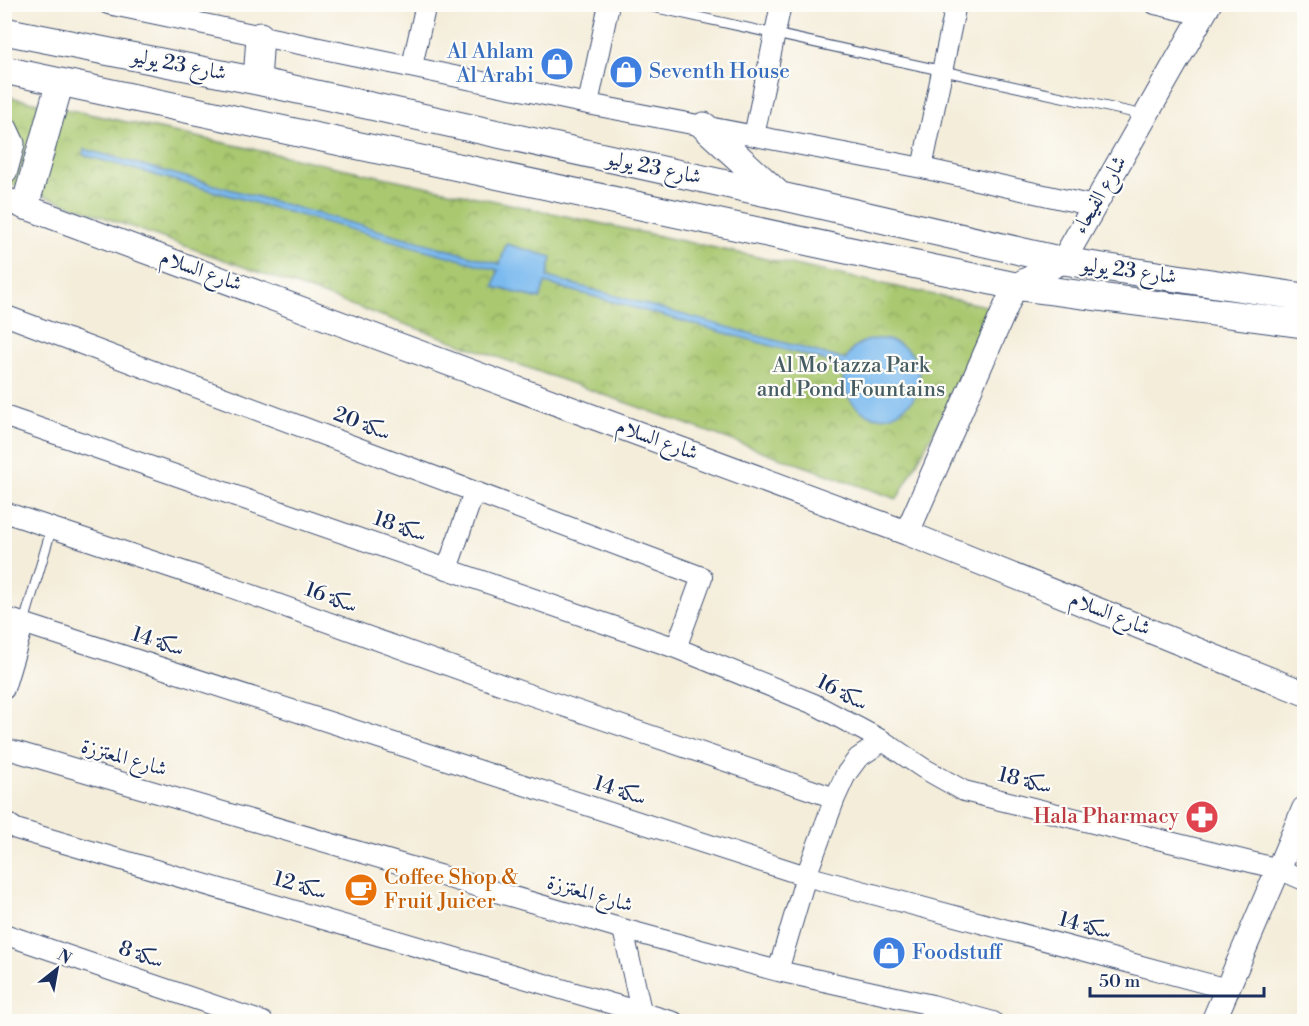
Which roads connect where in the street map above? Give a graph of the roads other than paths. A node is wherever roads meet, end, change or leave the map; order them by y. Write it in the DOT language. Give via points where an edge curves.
graph roads {
  1 [pos="108,4"];
  2 [pos="426,4"];
  3 [pos="609,4"];
  4 [pos="639,4"];
  5 [pos="781,4"];
  6 [pos="956,4"];
  7 [pos="1155,4"];
  8 [pos="1206,10"];
  9 [pos="4,31"];
  10 [pos="775,33"];
  11 [pos="260,36"];
  12 [pos="412,66"];
  13 [pos="4,70"];
  14 [pos="942,70"];
  15 [pos="257,81"];
  16 [pos="60,82"];
  17 [pos="588,104"];
  18 [pos="1146,115"];
  19 [pos="704,126"];
  20 [pos="4,129"];
  21 [pos="754,136"];
  22 [pos="922,168"];
  23 [pos="4,170"];
  24 [pos="781,196"];
  25 [pos="15,202"];
  26 [pos="1094,206"];
  27 [pos="1062,261"];
  28 [pos="1015,286"];
  29 [pos="1305,297"];
  30 [pos="4,315"];
  31 [pos="1305,324"];
  32 [pos="4,416"];
  33 [pos="474,492"];
  34 [pos="4,512"];
  35 [pos="52,527"];
  36 [pos="907,533"];
  37 [pos="447,569"];
  38 [pos="4,617"];
  39 [pos="24,622"];
  40 [pos="676,648"];
  41 [pos="4,689"];
  42 [pos="778,689"];
  43 [pos="1305,693"];
  44 [pos="883,741"];
  45 [pos="4,748"];
  46 [pos="835,798"];
  47 [pos="1305,809"];
  48 [pos="10,825"];
  49 [pos="1279,869"];
  50 [pos="806,876"];
  51 [pos="1305,880"];
  52 [pos="623,929"];
  53 [pos="4,934"];
  54 [pos="778,971"];
  55 [pos="1227,989"];
  56 [pos="929,1013"];
  57 [pos="641,1016"];
  58 [pos="263,1022"];
  59 [pos="674,1022"];
  60 [pos="993,1022"];
  61 [pos="1213,1022"];
  1 -- 11 [label="street"];
  2 -- 12 [label="street"];
  3 -- 17 [label="street"];
  4 -- 10 [label="lane"];
  5 -- 10 [label="street"];
  6 -- 14 [label="street"];
  7 -- 8 [label="street"];
  8 -- 18 [label="street, شارع الفيحاء"];
  9 -- 15 [label="main road, شارع 23 يوليو"];
  10 -- 14 [label="lane"];
  10 -- 21 [label="street"];
  11 -- 12 [label="street"];
  11 -- 15 [label="main road"];
  12 -- 17 [label="street"];
  13 -- 16 [label="main road, شارع 23 يوليو"];
  14 -- 18 [label="lane"];
  14 -- 22 [label="street"];
  15 -- 24 [label="main road, شارع 23 يوليو"];
  16 -- 25 [label="main road"];
  16 -- 28 [label="main road, شارع 23 يوليو"];
  17 -- 19 [label="street"];
  18 -- 26 [label="street, شارع الفيحاء"];
  19 -- 21 [label="street"];
  19 -- 24 [label="main road"];
  20 -- 23 [label="main road" via="11,144"];
  21 -- 22 [label="street"];
  22 -- 26 [label="street"];
  24 -- 27 [label="main road, شارع 23 يوليو"];
  25 -- 36 [label="street, شارع السلام"];
  26 -- 27 [label="street, شارع الفيحاء"];
  27 -- 28 [label="street"];
  27 -- 29 [label="main road, شارع 23 يوليو"];
  28 -- 31 [label="main road, شارع 23 يوليو"];
  28 -- 36 [label="street"];
  30 -- 33 [label="street, سكة 20"];
  32 -- 37 [label="street, سكة 18"];
  33 -- 37 [label="street"];
  33 -- 40 [label="street, سكة 20" via="702,577"];
  34 -- 35 [label="street, سكة 16"];
  35 -- 39 [label="lane"];
  35 -- 46 [label="street, سكة 16"];
  36 -- 43 [label="street, شارع السلام"];
  37 -- 40 [label="street, سكة 18"];
  38 -- 39 [label="street, سكة 14"];
  39 -- 41 [label="street"];
  39 -- 50 [label="street, سكة 14"];
  40 -- 42 [label="street, سكة 18"];
  42 -- 44 [label="street, سكة 16"];
  44 -- 46 [label="street" via="858,758"];
  44 -- 49 [label="street, سكة 18" via="964,791"];
  45 -- 52 [label="street, شارع المعتززة"];
  46 -- 50 [label="street"];
  47 -- 49 [label="street"];
  48 -- 57 [label="street, سكة 12"];
  49 -- 51 [label="street, سكة 18"];
  49 -- 55 [label="street"];
  50 -- 54 [label="street"];
  50 -- 55 [label="street, سكة 14"];
  52 -- 54 [label="street, شارع المعتززة"];
  52 -- 57 [label="street"];
  53 -- 58 [label="street, سكة 8"];
  54 -- 56 [label="street, شارع المعتززة"];
  55 -- 61 [label="street"];
  56 -- 60 [label="street, شارع المعتززة"];
  57 -- 59 [label="street, سكة 12"];
}
